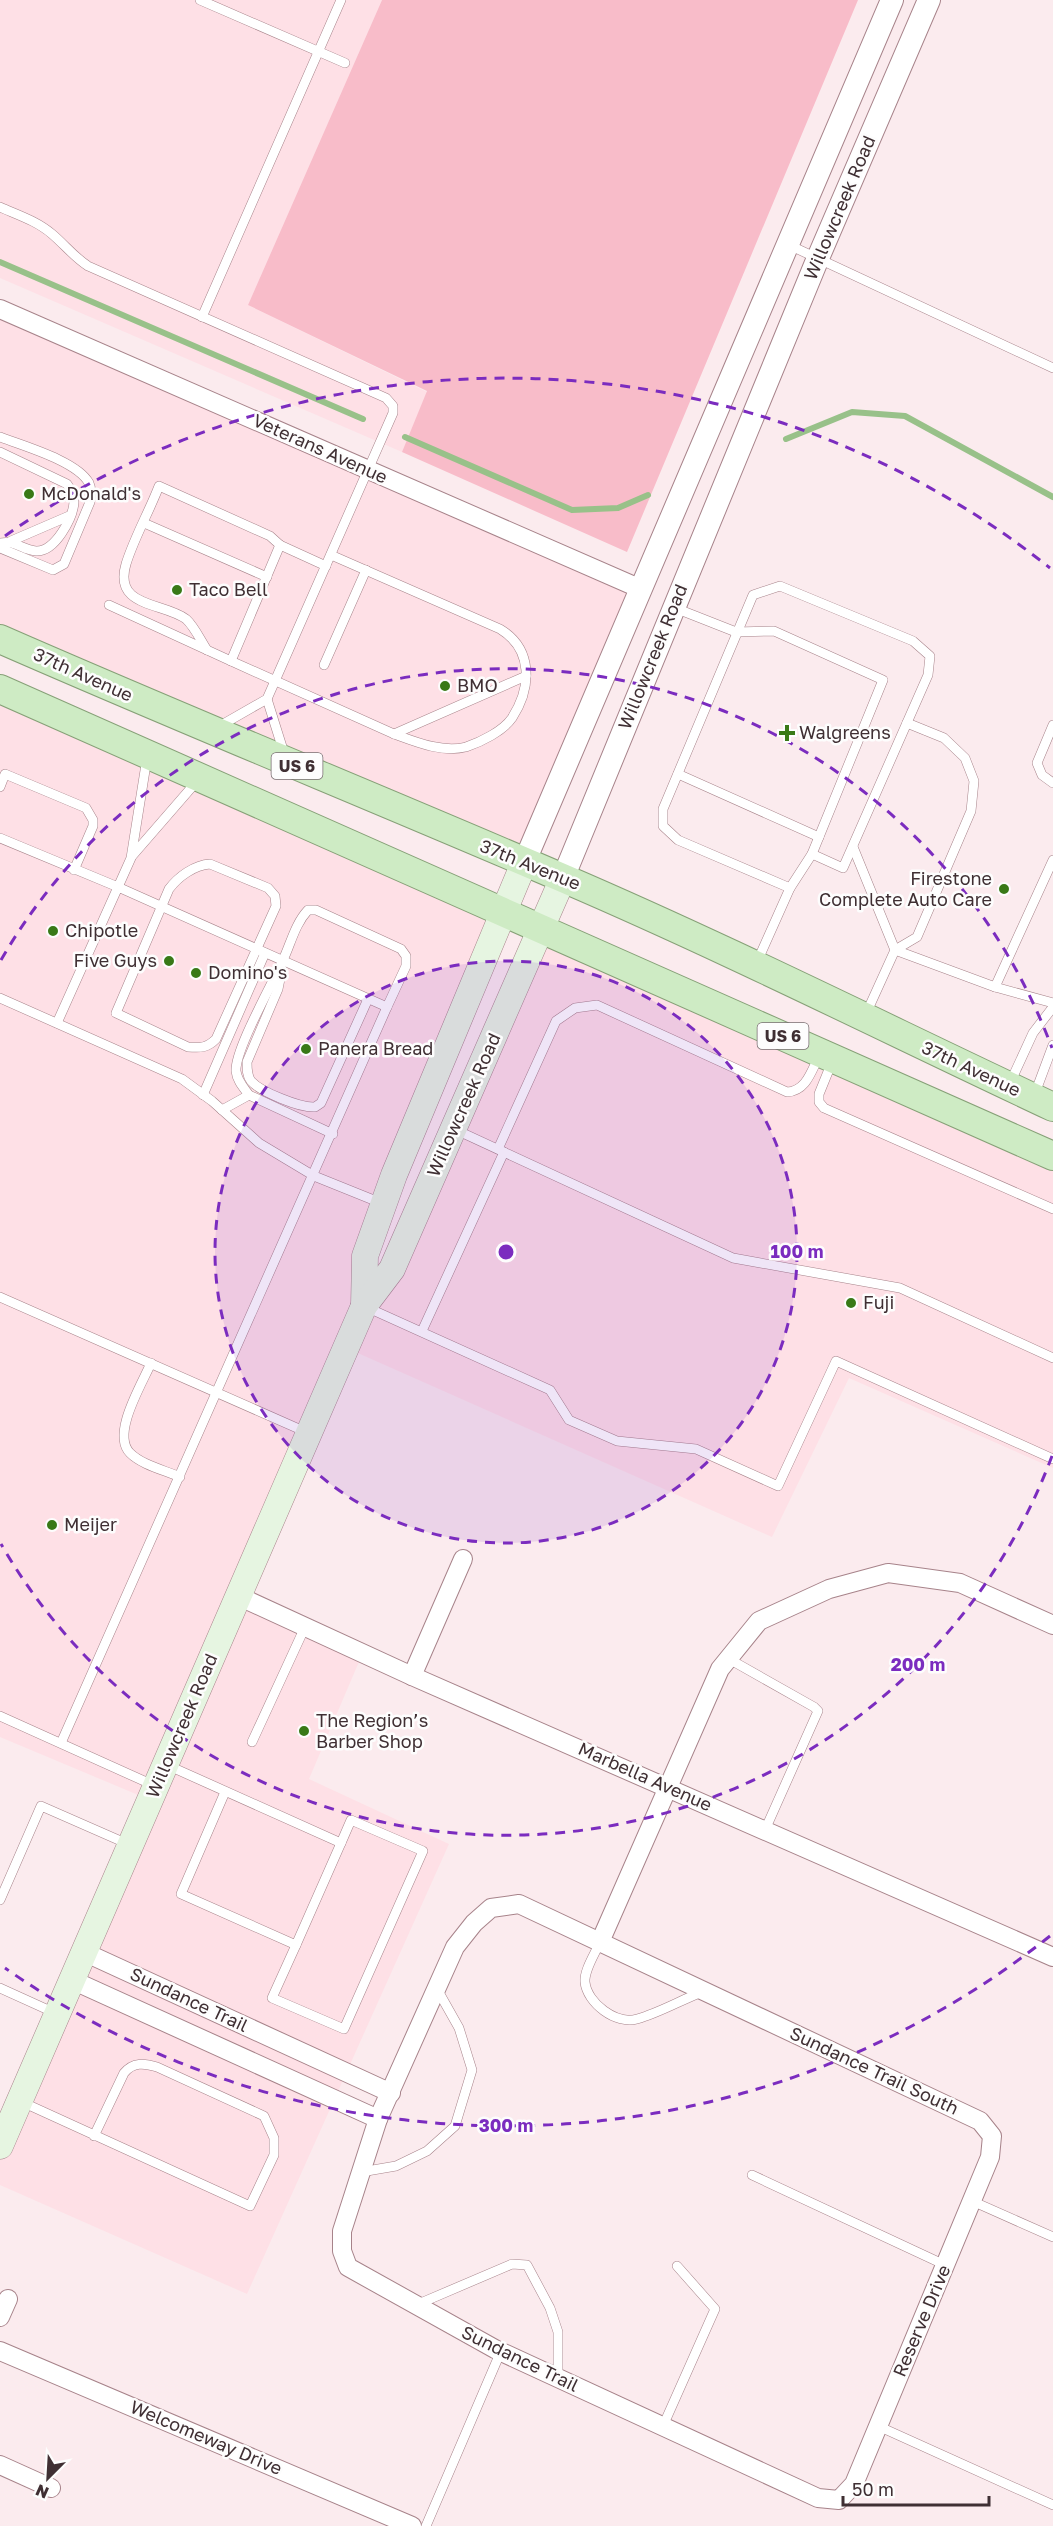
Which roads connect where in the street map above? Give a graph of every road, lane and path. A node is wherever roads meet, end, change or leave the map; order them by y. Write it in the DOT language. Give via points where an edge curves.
graph roads {
  1 [pos="200,0"];
  2 [pos="341,0"];
  3 [pos="892,0"];
  4 [pos="928,0"];
  5 [pos="319,51"];
  6 [pos="345,63"];
  7 [pos="0,207"];
  8 [pos="789,245"];
  9 [pos="818,258"];
  10 [pos="0,309"];
  11 [pos="202,316"];
  12 [pos="1053,368"];
  13 [pos="0,437"];
  14 [pos="0,452"];
  15 [pos="369,470"];
  16 [pos="69,516"];
  17 [pos="144,523"];
  18 [pos="11,541"];
  19 [pos="0,543"];
  20 [pos="280,545"];
  21 [pos="0,548"];
  22 [pos="331,555"];
  23 [pos="326,566"];
  24 [pos="366,570"];
  25 [pos="267,577"];
  26 [pos="641,589"];
  27 [pos="109,605"];
  28 [pos="673,608"];
  29 [pos="736,632"];
  30 [pos="0,639"];
  31 [pos="207,650"];
  32 [pos="231,661"];
  33 [pos="324,665"];
  34 [pos="526,676"];
  35 [pos="275,681"];
  36 [pos="0,688"];
  37 [pos="267,699"];
  38 [pos="907,723"];
  39 [pos="1053,725"];
  40 [pos="210,731"];
  41 [pos="394,734"];
  42 [pos="148,754"];
  43 [pos="287,761"];
  44 [pos="678,774"];
  45 [pos="200,777"];
  46 [pos="1053,783"];
  47 [pos="0,787"];
  48 [pos="819,837"];
  49 [pos="0,838"];
  50 [pos="853,847"];
  51 [pos="812,854"];
  52 [pos="131,858"];
  53 [pos="1053,860"];
  54 [pos="524,863"];
  55 [pos="74,870"];
  56 [pos="563,878"];
  57 [pos="117,887"];
  58 [pos="790,888"];
  59 [pos="160,906"];
  60 [pos="504,912"];
  61 [pos="542,928"];
  62 [pos="895,950"];
  63 [pos="261,951"];
  64 [pos="283,961"];
  65 [pos="754,967"];
  66 [pos="995,987"];
  67 [pos="0,998"];
  68 [pos="368,999"];
  69 [pos="1053,1005"];
  70 [pos="387,1008"];
  71 [pos="864,1018"];
  72 [pos="57,1023"];
  73 [pos="1053,1045"];
  74 [pos="827,1055"];
  75 [pos="203,1095"];
  76 [pos="249,1095"];
  77 [pos="1032,1097"];
  78 [pos="222,1110"];
  79 [pos="453,1129"];
  80 [pos="333,1134"];
  81 [pos="501,1150"];
  82 [pos="1053,1156"];
  83 [pos="314,1176"];
  84 [pos="384,1204"];
  85 [pos="1053,1209"];
  86 [pos="0,1297"];
  87 [pos="364,1306"];
  88 [pos="422,1331"];
  89 [pos="1053,1358"];
  90 [pos="151,1363"];
  91 [pos="217,1392"];
  92 [pos="309,1433"];
  93 [pos="1053,1459"];
  94 [pos="180,1477"];
  95 [pos="464,1559"];
  96 [pos="238,1596"];
  97 [pos="1053,1625"];
  98 [pos="305,1627"];
  99 [pos="729,1659"];
  100 [pos="412,1676"];
  101 [pos="0,1716"];
  102 [pos="252,1742"];
  103 [pos="61,1743"];
  104 [pos="160,1775"];
  105 [pos="667,1786"];
  106 [pos="225,1792"];
  107 [pos="765,1830"];
  108 [pos="341,1843"];
  109 [pos="130,1845"];
  110 [pos="0,1900"];
  111 [pos="600,1942"];
  112 [pos="296,1945"];
  113 [pos="84,1952"];
  114 [pos="1053,1957"];
  115 [pos="72,1980"];
  116 [pos="0,1988"];
  117 [pos="437,1989"];
  118 [pos="704,1991"];
  119 [pos="751,2012"];
  120 [pos="57,2014"];
  121 [pos="391,2093"];
  122 [pos="19,2101"];
  123 [pos="378,2119"];
  124 [pos="94,2136"];
  125 [pos="992,2136"];
  126 [pos="0,2146"];
  127 [pos="361,2172"];
  128 [pos="752,2175"];
  129 [pos="972,2201"];
  130 [pos="1053,2237"];
  131 [pos="945,2265"];
  132 [pos="677,2266"];
  133 [pos="8,2300"];
  134 [pos="416,2305"];
  135 [pos="0,2317"];
  136 [pos="0,2351"];
  137 [pos="501,2351"];
  138 [pos="558,2378"];
  139 [pos="663,2426"];
  140 [pos="878,2426"];
  141 [pos="0,2465"];
  142 [pos="51,2488"];
  143 [pos="839,2500"];
  144 [pos="1053,2505"];
  145 [pos="412,2526"];
  146 [pos="426,2526"];
  1 -- 5 [label="lane"];
  2 -- 5 [label="lane"];
  3 -- 8 [label="street, Willowcreek Road"];
  4 -- 9 [label="street, Willowcreek Road"];
  5 -- 6 [label="lane"];
  5 -- 11 [label="lane"];
  7 -- 11 [label="lane" via="36,222 88,266"];
  8 -- 9 [label="lane"];
  8 -- 26 [label="street, Willowcreek Road"];
  9 -- 12 [label="lane"];
  9 -- 28 [label="street, Willowcreek Road"];
  10 -- 15 [label="street, Veterans Avenue"];
  11 -- 15 [label="lane" via="386,398 393,412"];
  13 -- 21 [label="lane" via="74,467 89,483 91,492 86,513 64,564 58,569"];
  14 -- 16 [label="lane" via="67,484 74,503"];
  15 -- 22 [label="lane"];
  15 -- 26 [label="street, Veterans Avenue"];
  16 -- 18 [label="lane"];
  16 -- 18 [label="lane" via="55,543 45,550 37,551"];
  17 -- 20 [label="lane" via="159,486 270,536"];
  17 -- 25 [label="lane"];
  17 -- 31 [label="lane" via="126,564 127,590 135,598 186,620"];
  18 -- 19 [label="lane"];
  20 -- 23 [label="lane"];
  20 -- 25 [label="lane"];
  22 -- 23 [label="lane"];
  22 -- 24 [label="lane"];
  23 -- 35 [label="lane"];
  24 -- 33 [label="lane"];
  24 -- 34 [label="lane" via="512,636 526,664"];
  25 -- 32 [label="lane"];
  26 -- 54 [label="street, Willowcreek Road"];
  27 -- 31 [label="lane"];
  28 -- 29 [label="lane"];
  28 -- 56 [label="street, Willowcreek Road"];
  29 -- 38 [label="lane" via="753,595 780,586 913,641 930,656 928,675"];
  29 -- 44 [label="lane"];
  29 -- 48 [label="lane" via="774,631 883,680"];
  30 -- 40 [label="main road, 37th Avenue / US 6"];
  31 -- 32 [label="lane"];
  32 -- 35 [label="lane"];
  34 -- 41 [label="lane"];
  34 -- 41 [label="lane" via="512,718 499,731 465,747 433,746"];
  35 -- 37 [label="lane"];
  35 -- 41 [label="lane"];
  36 -- 42 [label="main road, US 6"];
  37 -- 40 [label="lane"];
  37 -- 43 [label="lane"];
  38 -- 50 [label="lane"];
  38 -- 62 [label="lane" via="944,738 965,758 974,781 971,811 917,937"];
  39 -- 46 [label="lane" via="1037,763 1042,775"];
  40 -- 43 [label="main road, 37th Avenue / US 6"];
  42 -- 45 [label="main road, US 6"];
  42 -- 52 [label="lane"];
  43 -- 54 [label="main road, 37th Avenue / US 6"];
  44 -- 48 [label="lane"];
  44 -- 58 [label="lane" via="663,809 663,826 678,840"];
  45 -- 52 [label="lane"];
  45 -- 60 [label="main road, US 6"];
  47 -- 55 [label="lane" via="5,774 86,808 93,826"];
  48 -- 51 [label="lane"];
  49 -- 55 [label="lane"];
  50 -- 51 [label="lane" via="843,868"];
  50 -- 62 [label="lane"];
  51 -- 58 [label="lane"];
  52 -- 57 [label="lane"];
  53 -- 66 [label="lane"];
  54 -- 56 [label="main road, 37th Avenue / US 6"];
  54 -- 60 [label="main road, Willowcreek Road"];
  55 -- 57 [label="lane"];
  56 -- 61 [label="main road, Willowcreek Road"];
  56 -- 65 [label="main road, 37th Avenue / US 6"];
  57 -- 59 [label="lane"];
  57 -- 72 [label="lane"];
  58 -- 65 [label="lane"];
  59 -- 63 [label="lane"];
  59 -- 63 [label="lane" via="176,880 202,865 210,864 268,888 275,896 276,906"];
  59 -- 63 [label="lane" via="116,1013 188,1047 209,1047 216,1039"];
  60 -- 61 [label="main road, US 6"];
  60 -- 84 [label="main road, Willowcreek Road"];
  61 -- 74 [label="main road, US 6"];
  61 -- 79 [label="main road, Willowcreek Road"];
  62 -- 66 [label="lane"];
  62 -- 71 [label="lane"];
  63 -- 64 [label="lane"];
  63 -- 75 [label="lane"];
  64 -- 68 [label="lane"];
  64 -- 68 [label="lane" via="278,989 246,1072 251,1081 278,1096 306,1107 321,1103"];
  64 -- 70 [label="lane" via="301,917 308,910 316,910 401,949 406,966"];
  64 -- 76 [label="lane" via="239,1057 236,1071"];
  65 -- 71 [label="main road, 37th Avenue / US 6"];
  66 -- 69 [label="lane"];
  67 -- 72 [label="lane"];
  68 -- 70 [label="lane"];
  69 -- 77 [label="lane" via="1034,1033"];
  70 -- 80 [label="lane"];
  71 -- 77 [label="main road, 37th Avenue / US 6"];
  72 -- 75 [label="lane" via="182,1079"];
  73 -- 77 [label="lane"];
  74 -- 81 [label="lane" via="803,1087 787,1092 597,1005 575,1008 556,1021"];
  74 -- 82 [label="main road, US 6"];
  74 -- 85 [label="lane" via="819,1094 824,1108"];
  75 -- 78 [label="lane"];
  76 -- 78 [label="lane"];
  76 -- 80 [label="lane"];
  78 -- 83 [label="lane" via="259,1143"];
  79 -- 81 [label="lane"];
  79 -- 87 [label="main road, Willowcreek Road" via="392,1269"];
  80 -- 83 [label="lane"];
  81 -- 88 [label="lane"];
  81 -- 89 [label="lane" via="734,1258 900,1288"];
  83 -- 84 [label="lane"];
  83 -- 91 [label="lane"];
  84 -- 87 [label="main road, Willowcreek Road" via="365,1256"];
  86 -- 90 [label="lane"];
  87 -- 88 [label="lane"];
  87 -- 92 [label="main road, Willowcreek Road"];
  88 -- 93 [label="lane" via="550,1390 569,1420 617,1441 696,1449 778,1486 836,1361"];
  90 -- 91 [label="lane"];
  90 -- 94 [label="lane" via="125,1422 124,1444 138,1459"];
  91 -- 92 [label="lane"];
  91 -- 94 [label="lane"];
  92 -- 96 [label="main road, Willowcreek Road"];
  94 -- 103 [label="lane"];
  95 -- 100 [label="street"];
  96 -- 98 [label="street, Marbella Avenue"];
  96 -- 104 [label="main road, Willowcreek Road"];
  97 -- 99 [label="street" via="960,1583 888,1573 829,1589 759,1621"];
  98 -- 100 [label="street, Marbella Avenue"];
  98 -- 102 [label="lane"];
  99 -- 105 [label="street" via="720,1669"];
  99 -- 107 [label="lane" via="818,1711"];
  100 -- 105 [label="street, Marbella Avenue"];
  101 -- 103 [label="lane"];
  103 -- 104 [label="lane"];
  104 -- 106 [label="lane"];
  104 -- 109 [label="main road, Willowcreek Road"];
  105 -- 107 [label="street, Marbella Avenue"];
  105 -- 111 [label="street"];
  106 -- 108 [label="lane"];
  106 -- 112 [label="lane" via="181,1894"];
  107 -- 114 [label="street, Marbella Avenue"];
  108 -- 112 [label="lane"];
  108 -- 112 [label="lane" via="351,1820 423,1851 344,2029 272,1998"];
  109 -- 110 [label="lane" via="42,1806"];
  109 -- 113 [label="main road, Willowcreek Road"];
  111 -- 117 [label="street, Sundance Trail" via="519,1905 491,1908 455,1947"];
  111 -- 118 [label="street, Sundance Trail"];
  111 -- 118 [label="lane" via="585,1984 605,2012 621,2020 635,2019"];
  113 -- 115 [label="main road, Willowcreek Road"];
  113 -- 121 [label="street, Sundance Trail"];
  115 -- 120 [label="main road, Willowcreek Road"];
  115 -- 123 [label="street, Sundance Trail"];
  116 -- 120 [label="lane"];
  117 -- 121 [label="street, Sundance Trail"];
  117 -- 127 [label="lane" via="459,2028 472,2070 455,2126 427,2151 396,2166"];
  118 -- 119 [label="street, Sundance Trail"];
  119 -- 125 [label="street, Sundance Trail South" via="980,2121"];
  120 -- 122 [label="main road, Willowcreek Road"];
  121 -- 123 [label="street, Sundance Trail"];
  122 -- 124 [label="lane"];
  122 -- 126 [label="main road, Willowcreek Road"];
  123 -- 127 [label="street, Sundance Trail"];
  124 -- 124 [label="lane" via="250,2206 274,2155 274,2138 264,2116 157,2067 140,2063 124,2073"];
  125 -- 129 [label="street, Reserve Drive" via="990,2157"];
  127 -- 134 [label="street, Sundance Trail" via="342,2231 342,2251 348,2267"];
  128 -- 131 [label="lane"];
  129 -- 130 [label="lane"];
  129 -- 131 [label="street, Reserve Drive"];
  131 -- 140 [label="street, Reserve Drive"];
  132 -- 139 [label="lane" via="715,2309"];
  133 -- 135 [label="street"];
  134 -- 137 [label="street, Sundance Trail"];
  134 -- 138 [label="lane" via="512,2265 527,2265 558,2332"];
  136 -- 145 [label="street, Welcomeway Drive"];
  137 -- 138 [label="street, Sundance Trail"];
  137 -- 146 [label="lane"];
  138 -- 139 [label="street, Sundance Trail"];
  139 -- 143 [label="street, Sundance Trail" via="818,2498"];
  140 -- 143 [label="street, Reserve Drive" via="854,2484"];
  140 -- 144 [label="lane"];
  141 -- 142 [label="street"];
}
